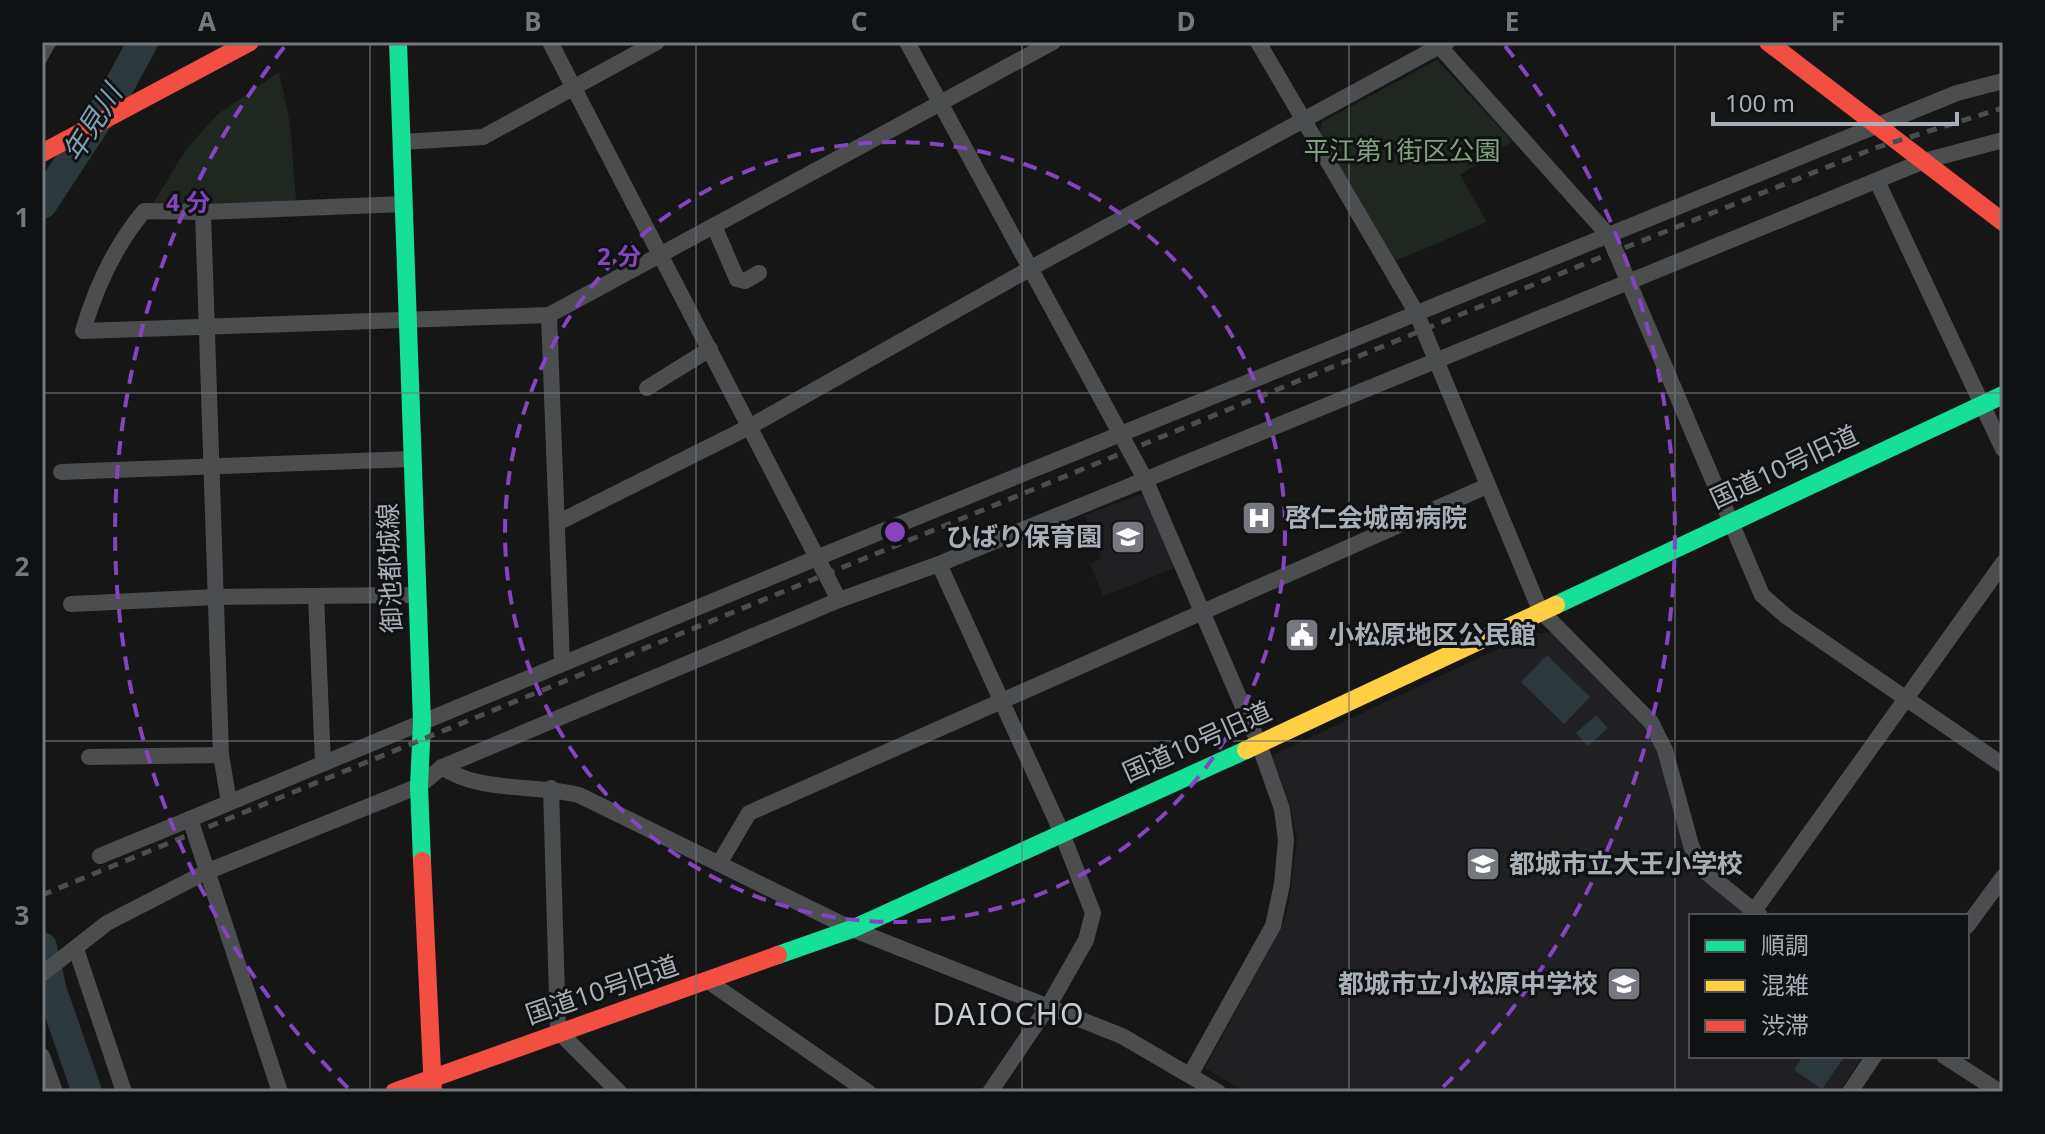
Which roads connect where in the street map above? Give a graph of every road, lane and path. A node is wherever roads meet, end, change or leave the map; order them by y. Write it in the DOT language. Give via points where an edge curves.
graph roads {
  1 [pos="53,42"];
  2 [pos="250,42"];
  3 [pos="398,42"];
  4 [pos="550,42"];
  5 [pos="657,42"];
  6 [pos="907,42"];
  7 [pos="1053,42"];
  8 [pos="1258,42"];
  9 [pos="1768,42"];
  10 [pos="1444,45"];
  11 [pos="226,49"];
  12 [pos="42,61"];
  13 [pos="2003,81"];
  14 [pos="573,88"];
  15 [pos="939,102"];
  16 [pos="1307,120"];
  17 [pos="1877,126"];
  18 [pos="2003,141"];
  19 [pos="402,142"];
  20 [pos="42,153"];
  21 [pos="1924,161"];
  22 [pos="1877,181"];
  23 [pos="404,204"];
  24 [pos="203,212"];
  25 [pos="2003,222"];
  26 [pos="714,226"];
  27 [pos="1609,236"];
  28 [pos="661,255"];
  29 [pos="1031,268"];
  30 [pos="759,273"];
  31 [pos="1629,281"];
  32 [pos="1416,312"];
  33 [pos="549,315"];
  34 [pos="408,322"];
  35 [pos="206,327"];
  36 [pos="710,349"];
  37 [pos="1438,359"];
  38 [pos="647,388"];
  39 [pos="2003,395"];
  40 [pos="1982,404"];
  41 [pos="751,426"];
  42 [pos="1118,436"];
  43 [pos="2003,449"];
  44 [pos="412,459"];
  45 [pos="210,465"];
  46 [pos="61,472"];
  47 [pos="1145,479"];
  48 [pos="1487,486"];
  49 [pos="1730,521"];
  50 [pos="559,522"];
  51 [pos="819,557"];
  52 [pos="2003,563"];
  53 [pos="939,564"];
  54 [pos="417,595"];
  55 [pos="316,596"];
  56 [pos="216,597"];
  57 [pos="839,600"];
  58 [pos="71,604"];
  59 [pos="1540,610"];
  60 [pos="1204,613"];
  61 [pos="562,663"];
  62 [pos="1907,698"];
  63 [pos="1002,703"];
  64 [pos="422,722"];
  65 [pos="1259,744"];
  66 [pos="221,755"];
  67 [pos="89,757"];
  68 [pos="323,763"];
  69 [pos="2003,765"];
  70 [pos="442,767"];
  71 [pos="419,786"];
  72 [pos="551,788"];
  73 [pos="229,802"];
  74 [pos="190,819"];
  75 [pos="1061,831"];
  76 [pos="100,856"];
  77 [pos="720,862"];
  78 [pos="206,872"];
  79 [pos="2003,877"];
  80 [pos="1757,914"];
  81 [pos="1969,923"];
  82 [pos="852,929"];
  83 [pos="71,953"];
  84 [pos="42,974"];
  85 [pos="708,981"];
  86 [pos="1049,1005"];
  87 [pos="558,1031"];
  88 [pos="42,1056"];
  89 [pos="1873,1058"];
  90 [pos="1947,1058"];
  91 [pos="1190,1075"];
  92 [pos="433,1085"];
  93 [pos="55,1092"];
  94 [pos="124,1092"];
  95 [pos="280,1092"];
  96 [pos="394,1092"];
  97 [pos="619,1092"];
  98 [pos="868,1092"];
  99 [pos="990,1092"];
  100 [pos="1218,1092"];
  101 [pos="1850,1092"];
  102 [pos="2000,1092"];
  1 -- 12 [label="lane"];
  2 -- 11 [label="street"];
  3 -- 19 [label="street, 御池都城線"];
  4 -- 14 [label="street"];
  5 -- 14 [label="street"];
  6 -- 15 [label="street"];
  7 -- 15 [label="street"];
  8 -- 16 [label="street"];
  9 -- 17 [label="street"];
  10 -- 16 [label="street"];
  10 -- 27 [label="street"];
  11 -- 20 [label="street"];
  13 -- 17 [label="street" via="1957,93"];
  14 -- 19 [label="street" via="483,137"];
  14 -- 28 [label="street"];
  15 -- 26 [label="street"];
  15 -- 29 [label="street"];
  16 -- 29 [label="street"];
  16 -- 32 [label="street"];
  17 -- 21 [label="street"];
  17 -- 27 [label="street"];
  18 -- 21 [label="street"];
  19 -- 23 [label="street, 御池都城線"];
  21 -- 22 [label="street"];
  21 -- 25 [label="street"];
  22 -- 31 [label="street"];
  22 -- 40 [label="street"];
  23 -- 24 [label="street"];
  23 -- 34 [label="street, 御池都城線"];
  24 -- 35 [label="street"];
  24 -- 35 [label="street" via="144,211 97,284 83,331"];
  26 -- 28 [label="street"];
  26 -- 30 [label="street" via="737,279 745,281"];
  27 -- 31 [label="street"];
  27 -- 32 [label="street"];
  28 -- 33 [label="street"];
  28 -- 36 [label="street"];
  29 -- 41 [label="street"];
  29 -- 42 [label="street"];
  31 -- 37 [label="street"];
  31 -- 49 [label="street"];
  32 -- 37 [label="street"];
  32 -- 42 [label="street"];
  33 -- 34 [label="street"];
  33 -- 50 [label="street"];
  34 -- 35 [label="street"];
  34 -- 44 [label="street, 御池都城線"];
  35 -- 45 [label="street"];
  36 -- 38 [label="street"];
  36 -- 41 [label="street"];
  37 -- 47 [label="street"];
  37 -- 48 [label="street"];
  39 -- 40 [label="street, 国道10号旧道"];
  40 -- 43 [label="street"];
  40 -- 49 [label="street, 国道10号旧道"];
  41 -- 50 [label="street"];
  41 -- 51 [label="street"];
  42 -- 47 [label="street"];
  42 -- 51 [label="street"];
  44 -- 45 [label="street"];
  44 -- 54 [label="street, 御池都城線"];
  45 -- 46 [label="street"];
  45 -- 56 [label="street"];
  47 -- 53 [label="street"];
  47 -- 60 [label="street"];
  48 -- 59 [label="street"];
  48 -- 60 [label="street"];
  49 -- 59 [label="street, 国道10号旧道"];
  49 -- 62 [label="street" via="1762,595"];
  50 -- 61 [label="street"];
  51 -- 57 [label="street"];
  51 -- 61 [label="street"];
  52 -- 62 [label="street"];
  53 -- 57 [label="street"];
  53 -- 63 [label="street"];
  54 -- 55 [label="street"];
  54 -- 64 [label="street, 御池都城線"];
  55 -- 56 [label="street"];
  55 -- 68 [label="street"];
  56 -- 58 [label="street"];
  56 -- 66 [label="street"];
  57 -- 70 [label="street"];
  59 -- 65 [label="street, 国道10号旧道"];
  59 -- 80 [label="street" via="1651,722 1665,750 1701,868"];
  60 -- 63 [label="street"];
  60 -- 65 [label="street"];
  61 -- 64 [label="street"];
  62 -- 69 [label="street"];
  62 -- 80 [label="street"];
  63 -- 75 [label="street"];
  63 -- 77 [label="street" via="749,813"];
  64 -- 68 [label="street"];
  64 -- 71 [label="street, 御池都城線"];
  65 -- 75 [label="street, 国道10号旧道"];
  65 -- 91 [label="street" via="1282,809 1282,884 1273,926"];
  66 -- 67 [label="street"];
  66 -- 73 [label="street"];
  68 -- 73 [label="street"];
  70 -- 71 [label="street"];
  70 -- 72 [label="street" via="460,780"];
  71 -- 78 [label="street"];
  71 -- 92 [label="street, 御池都城線"];
  72 -- 77 [label="street" via="579,795"];
  72 -- 87 [label="street"];
  73 -- 74 [label="street"];
  74 -- 76 [label="street"];
  74 -- 78 [label="street"];
  75 -- 82 [label="street, 国道10号旧道"];
  75 -- 86 [label="street" via="1093,913 1086,940"];
  77 -- 82 [label="street"];
  78 -- 83 [label="street" via="107,923"];
  78 -- 95 [label="street"];
  79 -- 81 [label="street"];
  82 -- 85 [label="street, 国道10号旧道"];
  82 -- 86 [label="street"];
  83 -- 84 [label="street"];
  83 -- 94 [label="street"];
  85 -- 87 [label="street, 国道10号旧道"];
  85 -- 98 [label="street"];
  86 -- 91 [label="street" via="1122,1036"];
  86 -- 99 [label="street"];
  87 -- 92 [label="street, 国道10号旧道"];
  87 -- 97 [label="street"];
  88 -- 93 [label="street"];
  89 -- 101 [label="street"];
  90 -- 102 [label="street"];
  91 -- 100 [label="street"];
  92 -- 96 [label="street, 国道10号旧道"];
}
